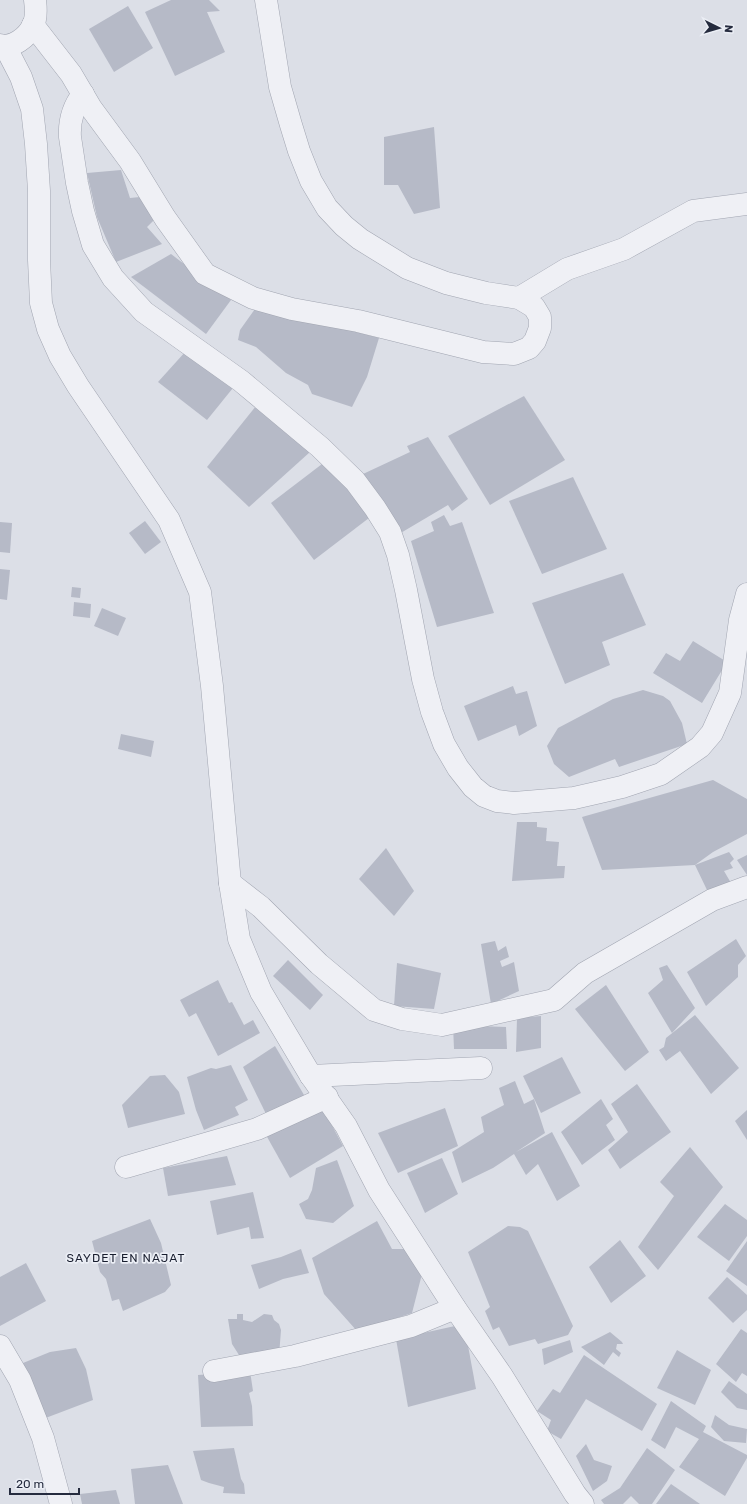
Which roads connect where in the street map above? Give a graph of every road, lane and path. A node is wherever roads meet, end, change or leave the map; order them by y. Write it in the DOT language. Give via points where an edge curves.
graph roads {
  1 [pos="35,0"];
  2 [pos="266,0"];
  3 [pos="33,25"];
  4 [pos="3,45"];
  5 [pos="82,94"];
  6 [pos="747,204"];
  7 [pos="519,298"];
  8 [pos="747,594"];
  9 [pos="230,883"];
  10 [pos="747,887"];
  11 [pos="481,1068"];
  12 [pos="312,1076"];
  13 [pos="327,1097"];
  14 [pos="126,1167"];
  15 [pos="455,1308"];
  16 [pos="0,1346"];
  17 [pos="214,1371"];
  18 [pos="61,1504"];
  19 [pos="583,1504"];
  1 -- 3 [label="street"];
  2 -- 7 [label="street" via="280,87 290,125 311,181 327,208 360,239 407,268 446,283"];
  3 -- 4 [label="street" via="22,39 14,44"];
  3 -- 5 [label="street" via="71,74"];
  4 -- 9 [label="street" via="21,77 32,109 39,191 41,303 48,329 78,386 168,520 200,592 211,679"];
  5 -- 7 [label="street" via="205,274 253,298 483,352 514,354 533,344 540,328 538,311"];
  5 -- 8 [label="street" via="71,119 70,137 78,190 93,245 113,278 144,312 241,381 314,442 355,481 375,508 390,532 398,555 423,679 444,744 458,768 484,796 496,801 514,803 574,798 622,787 661,774 700,747 712,733 730,693 740,620"];
  6 -- 7 [label="street" via="693,211 624,249 567,269"];
  9 -- 10 [label="street" via="261,906 319,964 374,1010 402,1019 442,1025 554,1000 585,973 712,900"];
  9 -- 12 [label="street" via="239,939 261,992"];
  11 -- 12 [label="street"];
  12 -- 13 [label="street"];
  13 -- 14 [label="street" via="257,1129"];
  13 -- 15 [label="street" via="346,1126 379,1190"];
  15 -- 17 [label="street" via="411,1326 295,1356"];
  15 -- 19 [label="street" via="502,1376"];
  16 -- 18 [label="street" via="20,1380 43,1438"];
}
